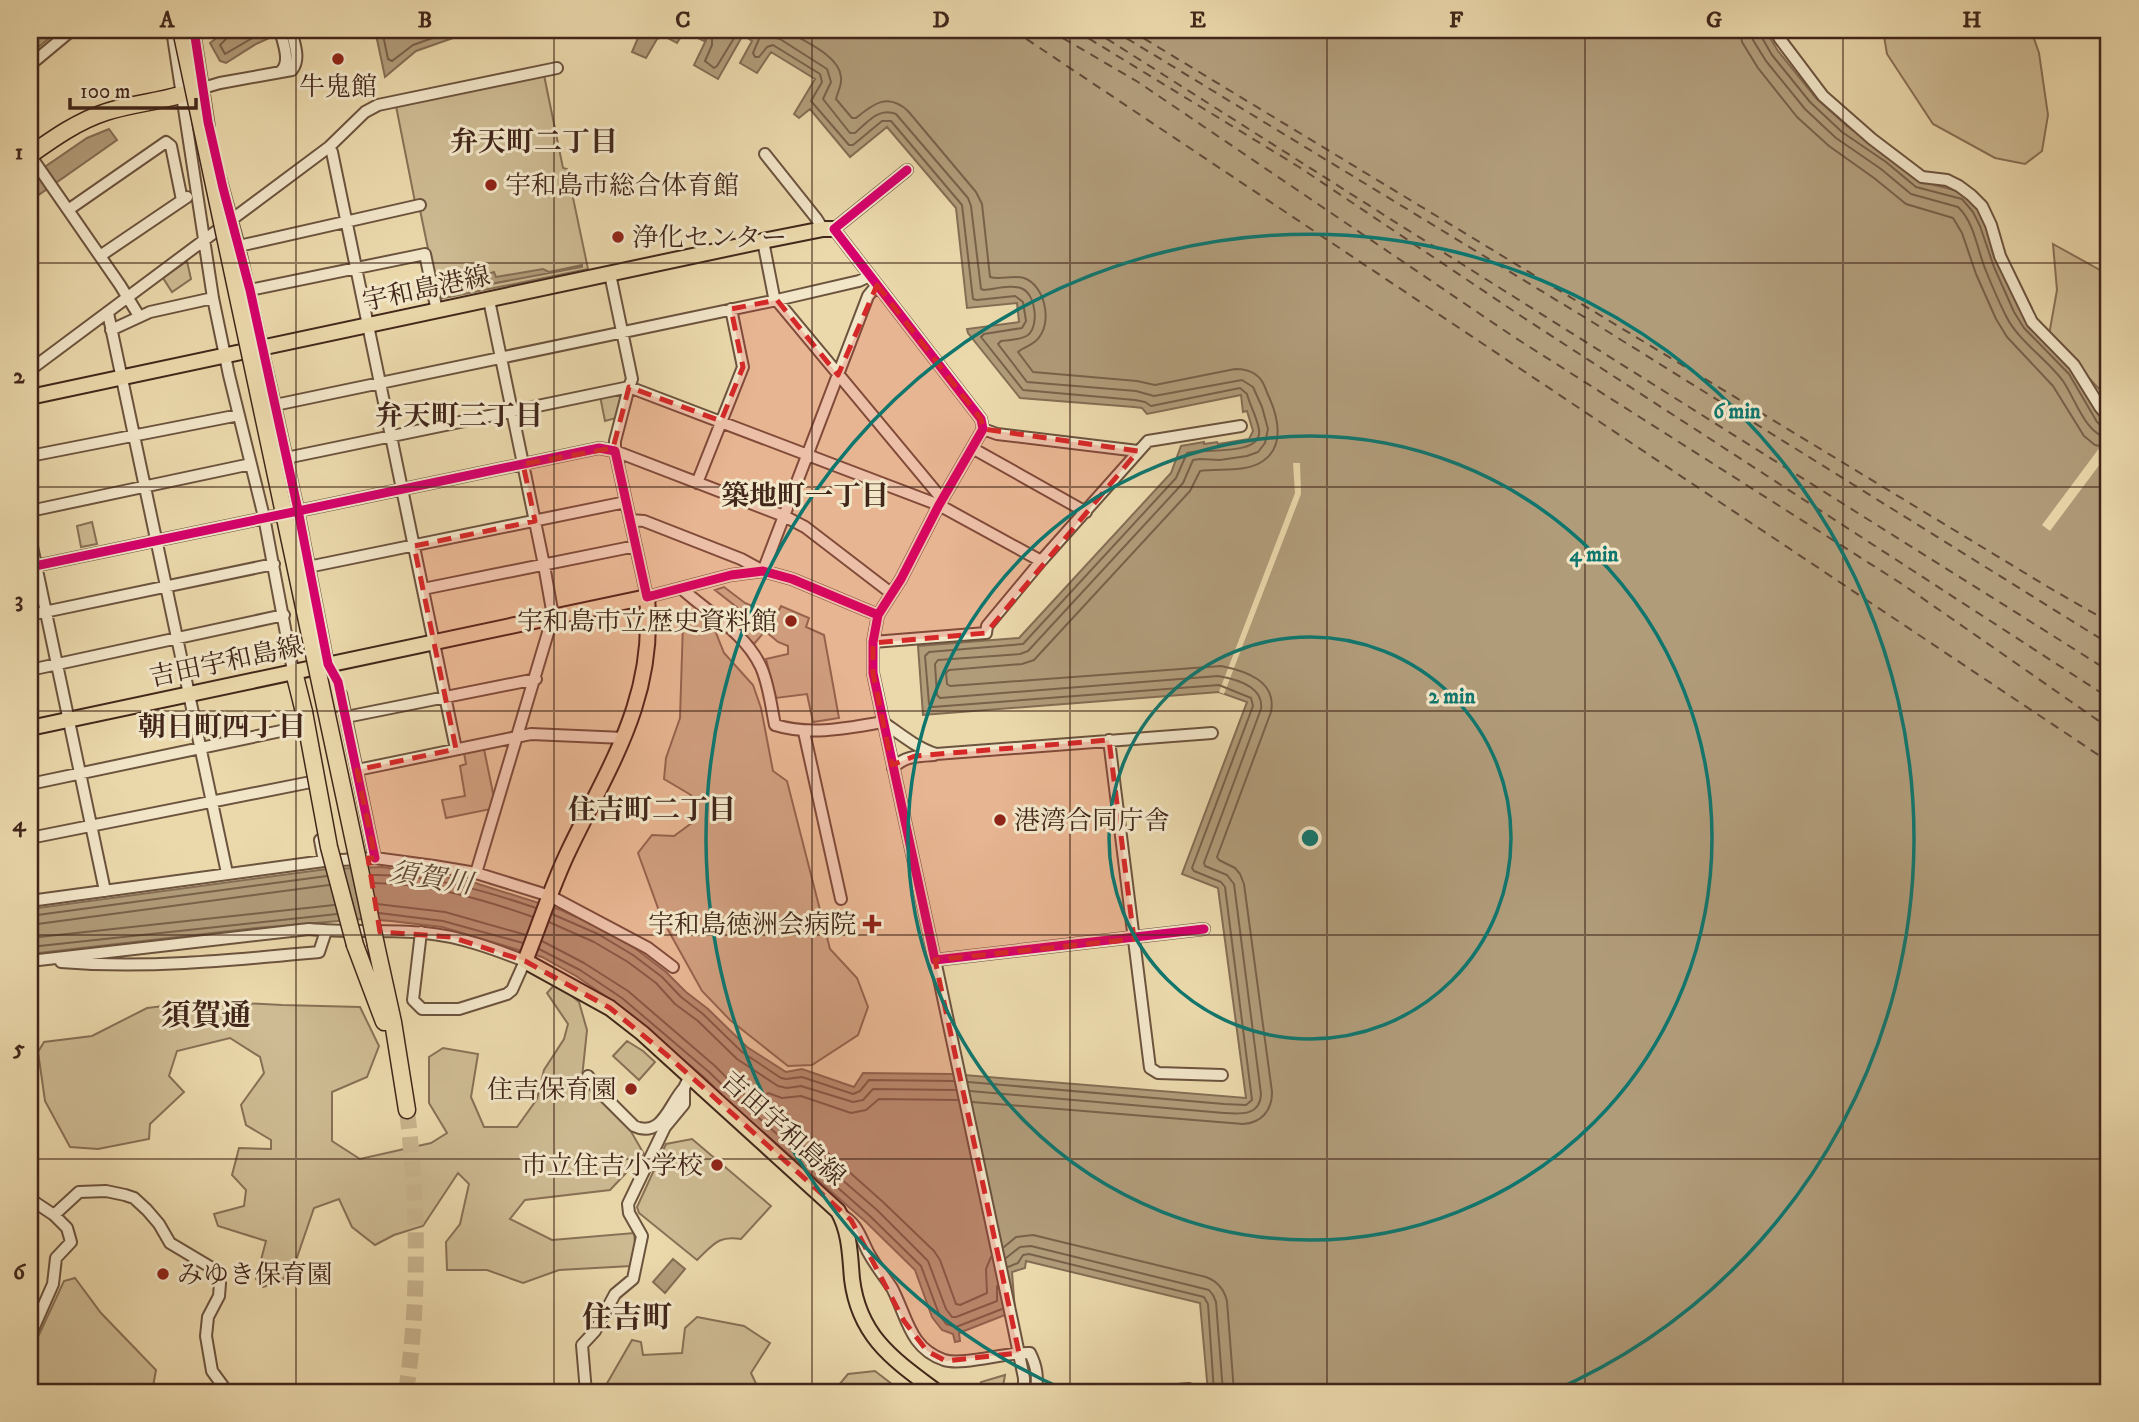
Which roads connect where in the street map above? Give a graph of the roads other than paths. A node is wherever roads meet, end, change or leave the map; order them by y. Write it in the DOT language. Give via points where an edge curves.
graph roads {
  1 [pos="72,30"];
  2 [pos="172,30"];
  3 [pos="181,30"];
  4 [pos="194,30"];
  5 [pos="280,30"];
  6 [pos="291,30"];
  7 [pos="1775,30"];
  8 [pos="30,65"];
  9 [pos="556,68"];
  10 [pos="279,72"];
  11 [pos="203,88"];
  12 [pos="180,95"];
  13 [pos="188,145"];
  14 [pos="329,147"];
  15 [pos="172,148"];
  16 [pos="765,154"];
  17 [pos="30,155"];
  18 [pos="907,170"];
  19 [pos="195,191"];
  20 [pos="182,200"];
  21 [pos="420,205"];
  22 [pos="68,210"];
  23 [pos="232,220"];
  24 [pos="346,221"];
  25 [pos="828,229"];
  26 [pos="763,241"];
  27 [pos="203,242"];
  28 [pos="239,246"];
  29 [pos="100,256"];
  30 [pos="355,268"];
  31 [pos="610,274"];
  32 [pos="873,280"];
  33 [pos="250,290"];
  34 [pos="128,297"];
  35 [pos="213,298"];
  36 [pos="489,300"];
  37 [pos="777,300"];
  38 [pos="731,309"];
  39 [pos="437,311"];
  40 [pos="107,313"];
  41 [pos="139,316"];
  42 [pos="367,325"];
  43 [pos="111,330"];
  44 [pos="622,332"];
  45 [pos="262,347"];
  46 [pos="225,356"];
  47 [pos="501,358"];
  48 [pos="30,370"];
  49 [pos="838,375"];
  50 [pos="121,378"];
  51 [pos="380,382"];
  52 [pos="629,387"];
  53 [pos="30,397"];
  54 [pos="275,405"];
  55 [pos="512,410"];
  56 [pos="239,415"];
  57 [pos="2109,418"];
  58 [pos="721,421"];
  59 [pos="1241,426"];
  60 [pos="983,429"];
  61 [pos="134,434"];
  62 [pos="390,435"];
  63 [pos="972,449"];
  64 [pos="615,451"];
  65 [pos="1138,451"];
  66 [pos="807,454"];
  67 [pos="30,456"];
  68 [pos="286,458"];
  69 [pos="251,464"];
  70 [pos="523,464"];
  71 [pos="697,483"];
  72 [pos="145,486"];
  73 [pos="402,489"];
  74 [pos="626,502"];
  75 [pos="940,502"];
  76 [pos="298,510"];
  77 [pos="30,511"];
  78 [pos="1086,512"];
  79 [pos="784,516"];
  80 [pos="264,517"];
  81 [pos="630,520"];
  82 [pos="535,521"];
  83 [pos="30,537"];
  84 [pos="156,540"];
  85 [pos="414,546"];
  86 [pos="636,546"];
  87 [pos="1041,561"];
  88 [pos="274,565"];
  89 [pos="544,565"];
  90 [pos="33,566"];
  91 [pos="309,567"];
  92 [pos="763,571"];
  93 [pos="166,587"];
  94 [pos="681,588"];
  95 [pos="424,589"];
  96 [pos="891,593"];
  97 [pos="647,597"];
  98 [pos="46,611"];
  99 [pos="30,615"];
  100 [pos="284,615"];
  101 [pos="878,615"];
  102 [pos="553,616"];
  103 [pos="177,638"];
  104 [pos="434,641"];
  105 [pos="873,642"];
  106 [pos="57,664"];
  107 [pos="328,664"];
  108 [pos="30,670"];
  109 [pos="295,672"];
  110 [pos="536,679"];
  111 [pos="190,694"];
  112 [pos="446,697"];
  113 [pos="346,717"];
  114 [pos="302,719"];
  115 [pos="69,720"];
  116 [pos="883,722"];
  117 [pos="30,729"];
  118 [pos="804,732"];
  119 [pos="1212,733"];
  120 [pos="518,735"];
  121 [pos="624,738"];
  122 [pos="1109,740"];
  123 [pos="201,748"];
  124 [pos="456,749"];
  125 [pos="936,754"];
  126 [pos="893,768"];
  127 [pos="357,770"];
  128 [pos="80,773"];
  129 [pos="311,782"];
  130 [pos="30,784"];
  131 [pos="212,801"];
  132 [pos="91,825"];
  133 [pos="30,838"];
  134 [pos="375,858"];
  135 [pos="324,861"];
  136 [pos="227,873"];
  137 [pos="476,873"];
  138 [pos="105,891"];
  139 [pos="549,899"];
  140 [pos="841,899"];
  141 [pos="30,901"];
  142 [pos="1205,929"];
  143 [pos="326,931"];
  144 [pos="421,932"];
  145 [pos="1134,939"];
  146 [pos="379,945"];
  147 [pos="527,958"];
  148 [pos="47,959"];
  149 [pos="935,960"];
  150 [pos="30,961"];
  151 [pos="673,967"];
  152 [pos="1222,1075"];
  153 [pos="588,1076"];
  154 [pos="403,1081"];
  155 [pos="687,1082"];
  156 [pos="407,1110"];
  157 [pos="30,1199"];
  158 [pos="840,1214"];
  159 [pos="54,1215"];
  160 [pos="30,1336"];
  161 [pos="1189,1389"];
  162 [pos="224,1392"];
  163 [pos="586,1392"];
  164 [pos="937,1392"];
  165 [pos="1024,1392"];
  166 [pos="1036,1392"];
  167 [pos="1153,1392"];
  1 -- 8 [label="street"];
  2 -- 12 [label="street"];
  3 -- 146 [label="highway, bridge"];
  4 -- 11 [label="street"];
  5 -- 10 [label="street" via="286,62"];
  6 -- 10 [label="street" via="297,60 292,70"];
  7 -- 57 [label="street" via="1843,114 1922,177 1947,180 1982,206 2000,257 2032,322 2074,365"];
  9 -- 14 [label="street" via="378,105"];
  10 -- 11 [label="street"];
  11 -- 12 [label="street"];
  11 -- 23 [label="street"];
  12 -- 13 [label="street"];
  12 -- 17 [label="highway" via="87,119"];
  13 -- 15 [label="street"];
  13 -- 19 [label="street"];
  14 -- 23 [label="street"];
  14 -- 24 [label="street"];
  15 -- 20 [label="street"];
  15 -- 22 [label="street" via="166,142"];
  16 -- 25 [label="street"];
  17 -- 22 [label="street"];
  18 -- 25 [label="street"];
  19 -- 20 [label="street"];
  19 -- 27 [label="street"];
  20 -- 29 [label="street"];
  21 -- 24 [label="street"];
  22 -- 29 [label="street"];
  23 -- 27 [label="street"];
  23 -- 28 [label="street"];
  24 -- 28 [label="street"];
  24 -- 30 [label="street"];
  25 -- 26 [label="main road, 宇和島港線"];
  25 -- 32 [label="street"];
  26 -- 31 [label="main road, 宇和島港線"];
  26 -- 37 [label="street"];
  27 -- 34 [label="street"];
  27 -- 35 [label="street"];
  28 -- 33 [label="street"];
  29 -- 34 [label="street"];
  30 -- 33 [label="street"];
  30 -- 39 [label="street" via="425,254"];
  30 -- 42 [label="street"];
  31 -- 36 [label="main road, 宇和島港線"];
  31 -- 44 [label="street"];
  32 -- 37 [label="street"];
  32 -- 49 [label="street"];
  32 -- 60 [label="street" via="981,419"];
  33 -- 45 [label="street"];
  34 -- 40 [label="street"];
  34 -- 41 [label="street"];
  35 -- 41 [label="street"];
  35 -- 46 [label="street"];
  36 -- 39 [label="main road, 宇和島港線"];
  36 -- 47 [label="street"];
  37 -- 38 [label="street"];
  37 -- 49 [label="street"];
  38 -- 44 [label="street"];
  38 -- 58 [label="street" via="743,367"];
  39 -- 42 [label="main road, 宇和島港線"];
  40 -- 43 [label="street"];
  40 -- 48 [label="street"];
  41 -- 43 [label="street"];
  42 -- 45 [label="main road, 宇和島港線"];
  42 -- 51 [label="street"];
  43 -- 50 [label="street"];
  44 -- 47 [label="street"];
  44 -- 52 [label="street" via="632,379"];
  45 -- 46 [label="main road, 宇和島港線"];
  45 -- 54 [label="street"];
  46 -- 50 [label="main road, 宇和島港線"];
  46 -- 56 [label="street"];
  47 -- 51 [label="street"];
  47 -- 55 [label="street"];
  49 -- 66 [label="street"];
  49 -- 75 [label="street"];
  50 -- 53 [label="main road, 宇和島港線"];
  50 -- 61 [label="street"];
  51 -- 54 [label="street"];
  51 -- 62 [label="street"];
  52 -- 55 [label="street"];
  52 -- 58 [label="street"];
  52 -- 64 [label="street"];
  54 -- 68 [label="street"];
  55 -- 62 [label="street"];
  55 -- 70 [label="street"];
  56 -- 61 [label="street"];
  56 -- 69 [label="street"];
  58 -- 66 [label="street"];
  58 -- 71 [label="street"];
  59 -- 65 [label="street" via="1148,441"];
  60 -- 63 [label="street"];
  60 -- 65 [label="street"];
  61 -- 67 [label="street"];
  61 -- 72 [label="street"];
  62 -- 68 [label="street"];
  62 -- 73 [label="street"];
  63 -- 75 [label="street"];
  63 -- 78 [label="street"];
  64 -- 70 [label="street" via="599,448"];
  64 -- 71 [label="street"];
  64 -- 74 [label="street"];
  65 -- 78 [label="street"];
  66 -- 75 [label="street"];
  66 -- 79 [label="street"];
  68 -- 76 [label="street"];
  69 -- 72 [label="street"];
  69 -- 80 [label="street"];
  70 -- 73 [label="street"];
  70 -- 82 [label="street"];
  71 -- 79 [label="street"];
  72 -- 77 [label="street"];
  72 -- 84 [label="street"];
  73 -- 76 [label="street"];
  73 -- 85 [label="street"];
  74 -- 81 [label="street"];
  74 -- 82 [label="street"];
  75 -- 87 [label="street"];
  75 -- 96 [label="street"];
  76 -- 80 [label="street"];
  76 -- 91 [label="street"];
  78 -- 87 [label="street"];
  79 -- 92 [label="street"];
  79 -- 96 [label="street"];
  80 -- 84 [label="street"];
  80 -- 88 [label="street"];
  81 -- 86 [label="street"];
  81 -- 92 [label="street" via="644,521"];
  82 -- 85 [label="street"];
  82 -- 89 [label="street"];
  83 -- 90 [label="street"];
  84 -- 90 [label="street"];
  84 -- 93 [label="street"];
  85 -- 91 [label="street"];
  85 -- 95 [label="street"];
  86 -- 89 [label="street"];
  86 -- 97 [label="street"];
  87 -- 105 [label="street" via="986,626 986,633"];
  88 -- 93 [label="street"];
  88 -- 100 [label="street"];
  89 -- 95 [label="street"];
  89 -- 102 [label="street"];
  90 -- 98 [label="street"];
  91 -- 107 [label="street"];
  92 -- 94 [label="street"];
  92 -- 101 [label="street"];
  93 -- 98 [label="street"];
  93 -- 103 [label="street"];
  94 -- 97 [label="street"];
  94 -- 118 [label="street" via="724,621 754,654 765,678 775,725"];
  95 -- 104 [label="street"];
  96 -- 101 [label="street"];
  97 -- 102 [label="main road, 吉田宇和島線"];
  97 -- 121 [label="main road" via="645,667"];
  98 -- 99 [label="street"];
  98 -- 106 [label="street"];
  100 -- 103 [label="street"];
  100 -- 109 [label="street"];
  101 -- 105 [label="street"];
  102 -- 104 [label="main road, 吉田宇和島線"];
  102 -- 110 [label="street"];
  103 -- 106 [label="street"];
  103 -- 111 [label="street"];
  104 -- 107 [label="main road, 吉田宇和島線"];
  104 -- 112 [label="street"];
  105 -- 116 [label="street" via="873,673"];
  106 -- 108 [label="street"];
  106 -- 115 [label="street"];
  107 -- 109 [label="main road, 吉田宇和島線"];
  107 -- 113 [label="street" via="338,682"];
  107 -- 146 [label="highway" via="373,886"];
  109 -- 111 [label="main road, 吉田宇和島線"];
  109 -- 114 [label="highway"];
  110 -- 112 [label="street"];
  110 -- 120 [label="street"];
  111 -- 115 [label="main road, 吉田宇和島線"];
  111 -- 123 [label="street"];
  112 -- 113 [label="street"];
  112 -- 124 [label="street"];
  113 -- 127 [label="street"];
  114 -- 123 [label="street"];
  114 -- 129 [label="street"];
  114 -- 154 [label="highway, bridge" via="355,945"];
  115 -- 117 [label="main road, 吉田宇和島線"];
  115 -- 128 [label="street"];
  116 -- 118 [label="street"];
  116 -- 125 [label="street"];
  116 -- 126 [label="street"];
  118 -- 140 [label="street"];
  119 -- 122 [label="street"];
  120 -- 121 [label="street"];
  120 -- 124 [label="street"];
  120 -- 137 [label="street"];
  121 -- 139 [label="main road"];
  122 -- 125 [label="street"];
  122 -- 145 [label="street"];
  123 -- 128 [label="street"];
  123 -- 131 [label="street"];
  124 -- 127 [label="street"];
  125 -- 126 [label="street" via="908,758"];
  126 -- 149 [label="street"];
  127 -- 134 [label="street"];
  128 -- 130 [label="street"];
  128 -- 132 [label="street"];
  129 -- 131 [label="street"];
  129 -- 135 [label="street"];
  131 -- 132 [label="street"];
  131 -- 136 [label="street"];
  132 -- 133 [label="street"];
  132 -- 138 [label="street"];
  134 -- 135 [label="street"];
  134 -- 137 [label="street"];
  135 -- 136 [label="street"];
  136 -- 138 [label="street"];
  137 -- 139 [label="street"];
  138 -- 141 [label="street"];
  139 -- 147 [label="main road"];
  139 -- 151 [label="street" via="648,948"];
  142 -- 145 [label="street"];
  143 -- 144 [label="street"];
  143 -- 148 [label="street" via="309,929"];
  143 -- 148 [label="street" via="319,952 101,965"];
  144 -- 147 [label="street"];
  144 -- 147 [label="street" via="413,1000 422,1009 459,1009 507,994"];
  145 -- 149 [label="street"];
  145 -- 152 [label="street" via="1150,1068 1158,1073"];
  146 -- 154 [label="highway"];
  147 -- 155 [label="main road, 吉田宇和島線" via="610,1008"];
  148 -- 150 [label="street"];
  149 -- 165 [label="street"];
  153 -- 155 [label="street" via="640,1129 650,1129 665,1117"];
  154 -- 156 [label="highway"];
  155 -- 158 [label="main road, 吉田宇和島線"];
  155 -- 163 [label="street" via="684,1104 665,1127 628,1203 642,1236 633,1279 615,1294 582,1345"];
  157 -- 159 [label="street"];
  158 -- 164 [label="main road, 吉田宇和島線" via="848,1233 855,1296 867,1326 887,1353"];
  158 -- 166 [label="street" via="859,1231 892,1289 904,1321 927,1351 946,1361 1030,1353 1036,1365"];
  159 -- 160 [label="street" via="67,1228 71,1242 57,1258 53,1284"];
  159 -- 162 [label="street" via="79,1192 106,1191 134,1198 170,1243 212,1268 220,1283 219,1296 208,1317 206,1336 212,1370"];
  161 -- 167 [label="street"];
}
